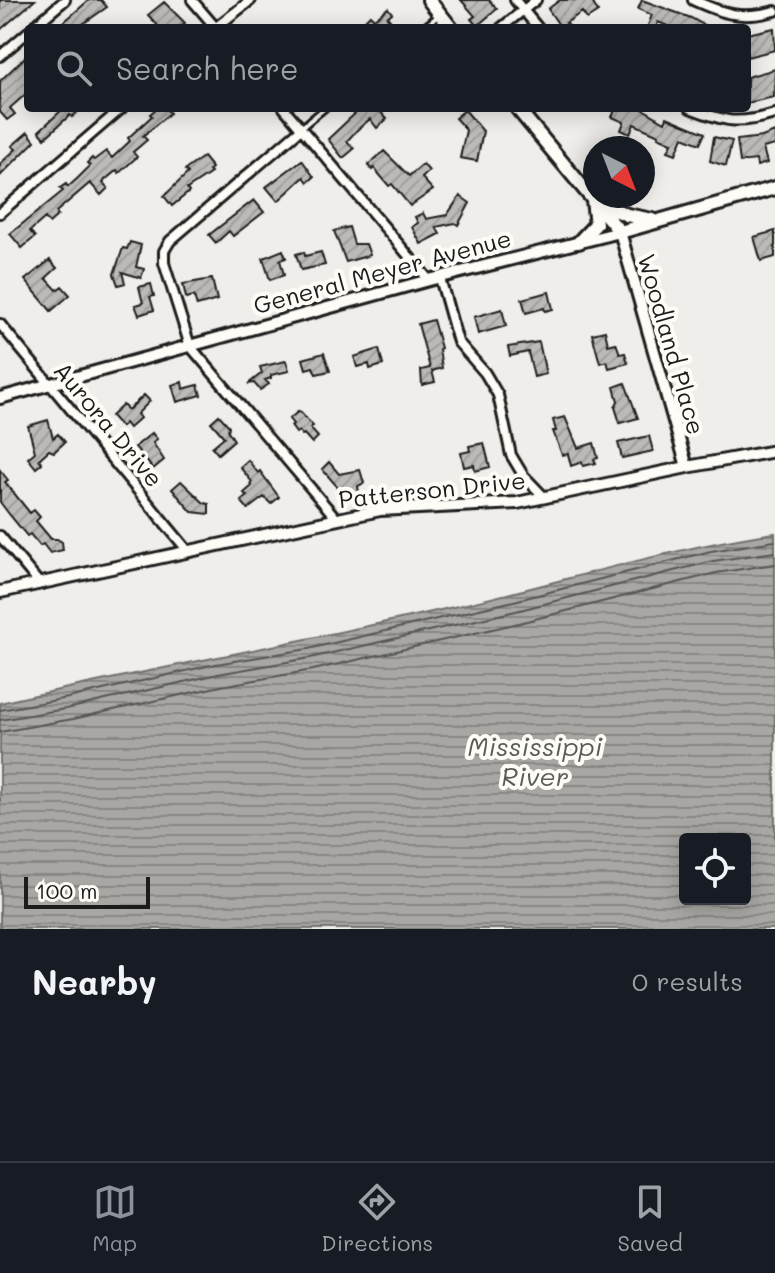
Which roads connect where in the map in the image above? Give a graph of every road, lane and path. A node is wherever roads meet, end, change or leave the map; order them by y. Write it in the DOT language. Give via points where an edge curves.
graph roads {
  1 [pos="65,0"];
  2 [pos="192,0"];
  3 [pos="251,0"];
  4 [pos="429,0"];
  5 [pos="515,0"];
  6 [pos="536,0"];
  7 [pos="693,0"];
  8 [pos="523,10"];
  9 [pos="775,11"];
  10 [pos="440,14"];
  11 [pos="37,24"];
  12 [pos="213,24"];
  13 [pos="221,24"];
  14 [pos="428,24"];
  15 [pos="448,24"];
  16 [pos="506,24"];
  17 [pos="535,24"];
  18 [pos="24,35"];
  19 [pos="0,56"];
  20 [pos="117,112"];
  21 [pos="287,112"];
  22 [pos="320,112"];
  23 [pos="520,112"];
  24 [pos="700,112"];
  25 [pos="775,114"];
  26 [pos="301,129"];
  27 [pos="583,187"];
  28 [pos="775,188"];
  29 [pos="594,208"];
  30 [pos="600,208"];
  31 [pos="613,208"];
  32 [pos="0,213"];
  33 [pos="658,221"];
  34 [pos="620,232"];
  35 [pos="579,242"];
  36 [pos="434,279"];
  37 [pos="0,324"];
  38 [pos="190,346"];
  39 [pos="50,384"];
  40 [pos="0,398"];
  41 [pos="775,451"];
  42 [pos="687,467"];
  43 [pos="545,498"];
  44 [pos="336,518"];
  45 [pos="0,536"];
  46 [pos="188,551"];
  47 [pos="39,583"];
  48 [pos="0,592"];
  1 -- 11 [label="street"];
  2 -- 12 [label="street"];
  3 -- 13 [label="street"];
  4 -- 10 [label="main road"];
  5 -- 8 [label="street"];
  6 -- 8 [label="street"];
  7 -- 9 [label="street" via="732,16"];
  8 -- 16 [label="street"];
  8 -- 17 [label="street"];
  10 -- 14 [label="lane"];
  10 -- 15 [label="main road"];
  18 -- 19 [label="street"];
  20 -- 32 [label="street"];
  21 -- 26 [label="street"];
  22 -- 26 [label="lane"];
  23 -- 27 [label="main road"];
  24 -- 25 [label="street" via="731,122"];
  26 -- 36 [label="street"];
  26 -- 38 [label="street" via="164,251"];
  28 -- 33 [label="main road, General Meyer Avenue"];
  29 -- 35 [label="main road" via="596,224"];
  30 -- 34 [label="main road"];
  31 -- 33 [label="main road"];
  33 -- 34 [label="main road, General Meyer Avenue"];
  34 -- 35 [label="street, General Meyer Avenue"];
  34 -- 42 [label="street, Woodland Place"];
  35 -- 36 [label="street, General Meyer Avenue"];
  36 -- 38 [label="street, General Meyer Avenue"];
  36 -- 43 [label="street" via="458,342 498,395 511,455"];
  37 -- 39 [label="street, Aurora Drive"];
  38 -- 39 [label="street, General Meyer Avenue"];
  38 -- 44 [label="street"];
  39 -- 40 [label="street, General Meyer Avenue"];
  39 -- 46 [label="street, Aurora Drive"];
  41 -- 42 [label="street, Patterson Drive"];
  42 -- 43 [label="street, Patterson Drive"];
  43 -- 44 [label="street, Patterson Drive"];
  44 -- 46 [label="street, Patterson Drive"];
  45 -- 47 [label="street"];
  46 -- 47 [label="street, Patterson Drive"];
  47 -- 48 [label="street, Patterson Drive"];
}
